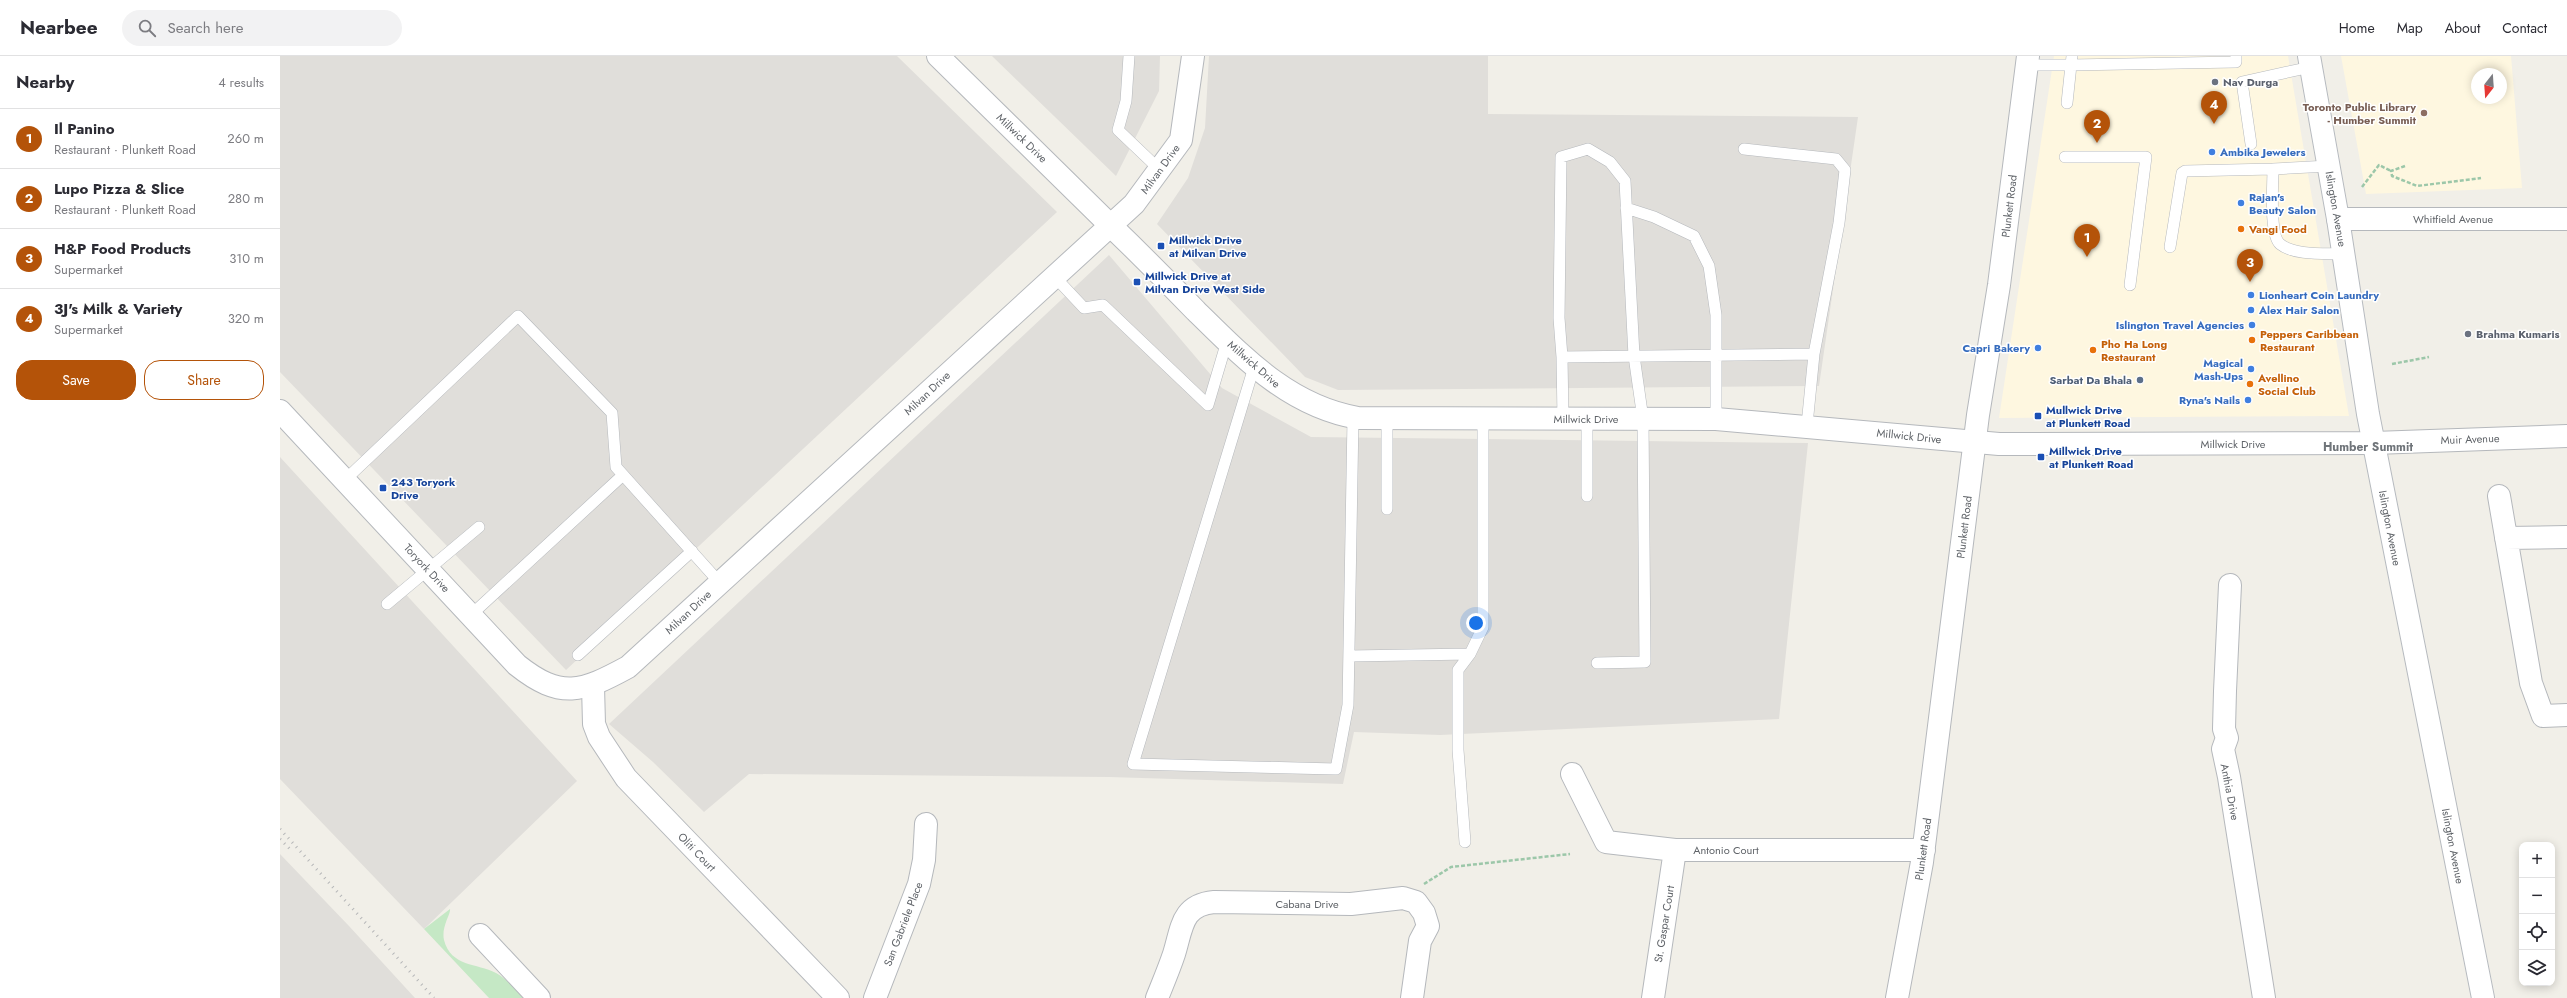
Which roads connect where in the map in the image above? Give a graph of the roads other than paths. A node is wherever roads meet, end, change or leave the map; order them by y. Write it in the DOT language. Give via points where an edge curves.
graph roads {
  1 [pos="938,56"];
  2 [pos="1129,56"];
  3 [pos="1193,56"];
  4 [pos="2236,56"];
  5 [pos="2071,60"];
  6 [pos="2028,61"];
  7 [pos="2310,62"];
  8 [pos="2067,103"];
  9 [pos="2251,144"];
  10 [pos="1744,149"];
  11 [pos="2065,157"];
  12 [pos="2329,166"];
  13 [pos="2273,169"];
  14 [pos="1160,170"];
  15 [pos="1626,208"];
  16 [pos="2338,219"];
  17 [pos="2567,219"];
  18 [pos="1110,225"];
  19 [pos="2170,247"];
  20 [pos="2344,254"];
  21 [pos="1054,276"];
  22 [pos="2130,285"];
  23 [pos="1227,341"];
  24 [pos="1814,354"];
  25 [pos="1716,355"];
  26 [pos="1634,356"];
  27 [pos="1562,357"];
  28 [pos="1254,367"];
  29 [pos="280,411"];
  30 [pos="1353,418"];
  31 [pos="1643,418"];
  32 [pos="1716,418"];
  33 [pos="1387,419"];
  34 [pos="1483,419"];
  35 [pos="1563,419"];
  36 [pos="1587,419"];
  37 [pos="1807,425"];
  38 [pos="2567,436"];
  39 [pos="1975,443"];
  40 [pos="2374,443"];
  41 [pos="623,475"];
  42 [pos="345,480"];
  43 [pos="1587,496"];
  44 [pos="2499,496"];
  45 [pos="1387,509"];
  46 [pos="479,527"];
  47 [pos="2567,537"];
  48 [pos="2506,538"];
  49 [pos="692,551"];
  50 [pos="429,570"];
  51 [pos="720,582"];
  52 [pos="2230,585"];
  53 [pos="387,604"];
  54 [pos="471,615"];
  55 [pos="1470,654"];
  56 [pos="578,655"];
  57 [pos="1350,656"];
  58 [pos="1597,663"];
  59 [pos="593,686"];
  60 [pos="2567,715"];
  61 [pos="1572,774"];
  62 [pos="926,824"];
  63 [pos="1465,842"];
  64 [pos="1676,850"];
  65 [pos="1924,850"];
  66 [pos="480,935"];
  67 [pos="540,998"];
  68 [pos="838,998"];
  69 [pos="875,998"];
  70 [pos="1157,998"];
  71 [pos="1412,998"];
  72 [pos="1653,998"];
  73 [pos="1897,998"];
  74 [pos="2262,998"];
  75 [pos="2483,998"];
  1 -- 18 [label="street, Millwick Drive"];
  2 -- 14 [label="lane" via="1126,101 1118,130"];
  3 -- 14 [label="street, Milvan Drive" via="1181,140"];
  4 -- 5 [label="lane" via="2236,62"];
  5 -- 6 [label="lane"];
  5 -- 8 [label="lane"];
  6 -- 39 [label="street, Plunkett Road" via="1999,285"];
  7 -- 9 [label="lane" via="2242,82"];
  7 -- 12 [label="street, Islington Avenue"];
  10 -- 24 [label="lane" via="1836,158 1845,170 1839,223"];
  11 -- 22 [label="lane" via="2146,157"];
  12 -- 13 [label="lane"];
  12 -- 16 [label="street, Islington Avenue"];
  13 -- 19 [label="lane" via="2182,173"];
  13 -- 20 [label="lane" via="2274,234 2280,245 2300,251"];
  14 -- 18 [label="street, Milvan Drive" via="1134,204"];
  15 -- 25 [label="lane" via="1654,217 1694,236 1709,266 1716,315"];
  15 -- 26 [label="lane"];
  15 -- 27 [label="lane" via="1624,181 1610,162 1588,149 1561,157 1559,318"];
  16 -- 17 [label="street, Whitfield Avenue"];
  16 -- 20 [label="street, Islington Avenue"];
  18 -- 21 [label="street, Milvan Drive"];
  18 -- 23 [label="street, Millwick Drive"];
  20 -- 40 [label="street, Islington Avenue"];
  21 -- 23 [label="lane" via="1084,308 1103,305 1208,405"];
  21 -- 51 [label="street, Milvan Drive"];
  23 -- 28 [label="street, Millwick Drive"];
  24 -- 25 [label="lane"];
  24 -- 37 [label="lane"];
  25 -- 26 [label="lane"];
  25 -- 32 [label="lane"];
  26 -- 27 [label="lane"];
  26 -- 31 [label="lane"];
  27 -- 35 [label="lane"];
  28 -- 30 [label="street, Millwick Drive" via="1290,394 1323,410"];
  28 -- 57 [label="lane" via="1133,764 1336,770 1348,705"];
  29 -- 42 [label="street, Toryork Drive"];
  30 -- 33 [label="street, Millwick Drive"];
  30 -- 57 [label="lane"];
  31 -- 32 [label="street, Millwick Drive"];
  31 -- 36 [label="street, Millwick Drive"];
  31 -- 58 [label="lane" via="1645,662"];
  32 -- 37 [label="street, Millwick Drive"];
  33 -- 34 [label="street, Millwick Drive"];
  33 -- 45 [label="lane"];
  34 -- 35 [label="street, Millwick Drive"];
  34 -- 55 [label="lane" via="1483,627"];
  35 -- 36 [label="street, Millwick Drive"];
  36 -- 43 [label="lane"];
  37 -- 39 [label="street, Millwick Drive"];
  38 -- 40 [label="street, Muir Avenue"];
  39 -- 40 [label="street, Millwick Drive"];
  39 -- 65 [label="street, Plunkett Road"];
  40 -- 75 [label="street, Islington Avenue"];
  41 -- 42 [label="lane" via="616,466 612,413 518,316"];
  41 -- 49 [label="lane"];
  41 -- 54 [label="lane"];
  42 -- 50 [label="street, Toryork Drive"];
  44 -- 48 [label="street"];
  46 -- 50 [label="lane"];
  47 -- 48 [label="street"];
  48 -- 60 [label="street" via="2531,683 2543,716"];
  49 -- 51 [label="lane"];
  49 -- 56 [label="lane"];
  50 -- 53 [label="lane"];
  50 -- 54 [label="street, Toryork Drive"];
  51 -- 59 [label="street, Milvan Drive" via="628,667"];
  52 -- 74 [label="street, Anthia Drive" via="2224,729 2227,738 2223,758 2229,777"];
  54 -- 59 [label="street, Toryork Drive" via="517,665 538,681 562,689"];
  55 -- 57 [label="lane"];
  55 -- 63 [label="lane" via="1458,670 1458,750"];
  59 -- 68 [label="street, Oliti Court" via="594,724 599,737 626,778"];
  61 -- 64 [label="street, Antonio Court" via="1606,842"];
  62 -- 69 [label="street, San Gabriele Place" via="924,860 919,884"];
  64 -- 65 [label="street, Antonio Court"];
  64 -- 72 [label="street, St. Gaspar Court"];
  65 -- 73 [label="street, Plunkett Road"];
  66 -- 67 [label="street"];
  70 -- 71 [label="street, Cabana Drive" via="1174,955 1183,922 1197,905 1214,902 1351,904 1403,898 1416,902 1428,926 1420,941"];
}
